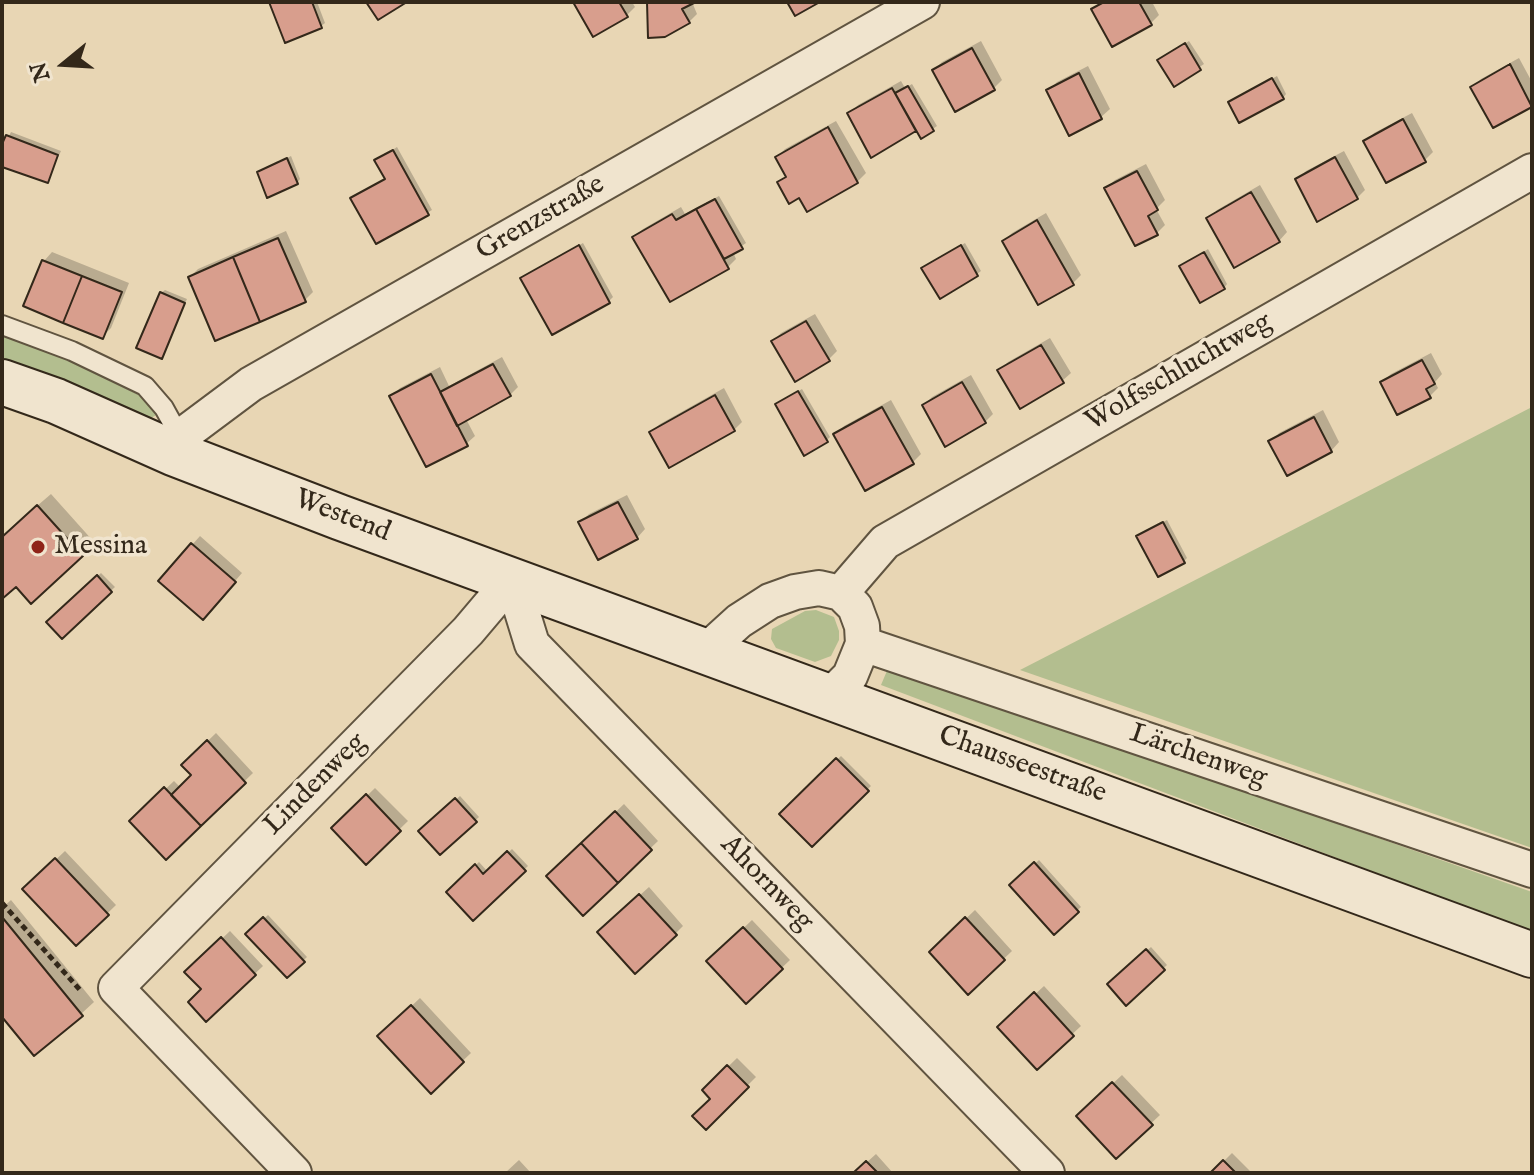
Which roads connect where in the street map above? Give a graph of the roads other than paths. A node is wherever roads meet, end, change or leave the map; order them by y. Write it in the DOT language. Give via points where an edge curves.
graph roads {
  1 [pos="922,2"];
  2 [pos="1532,171"];
  3 [pos="2,325"];
  4 [pos="2,382"];
  5 [pos="176,445"];
  6 [pos="512,579"];
  7 [pos="841,593"];
  8 [pos="863,644"];
  9 [pos="706,651"];
  10 [pos="830,696"];
  11 [pos="1532,870"];
  12 [pos="1532,955"];
  13 [pos="294,1173"];
  14 [pos="1047,1173"];
  1 -- 5 [label="street, Grenzstraße" via="251,384"];
  2 -- 7 [label="street, Wolfsschluchtweg" via="885,542"];
  3 -- 5 [label="lane" via="145,386 164,408"];
  4 -- 5 [label="main road, Westend"];
  5 -- 6 [label="main road, Westend"];
  6 -- 9 [label="main road, Chausseestraße"];
  6 -- 13 [label="street, Lindenweg" via="468,631 116,988"];
  6 -- 14 [label="street, Ahornweg" via="532,644"];
  7 -- 8 [label="street" via="855,607"];
  7 -- 9 [label="street" via="819,588 770,601"];
  8 -- 10 [label="street" via="850,676"];
  8 -- 11 [label="street, Lärchenweg"];
  9 -- 10 [label="main road, Chausseestraße"];
  10 -- 12 [label="main road, Chausseestraße"];
}
